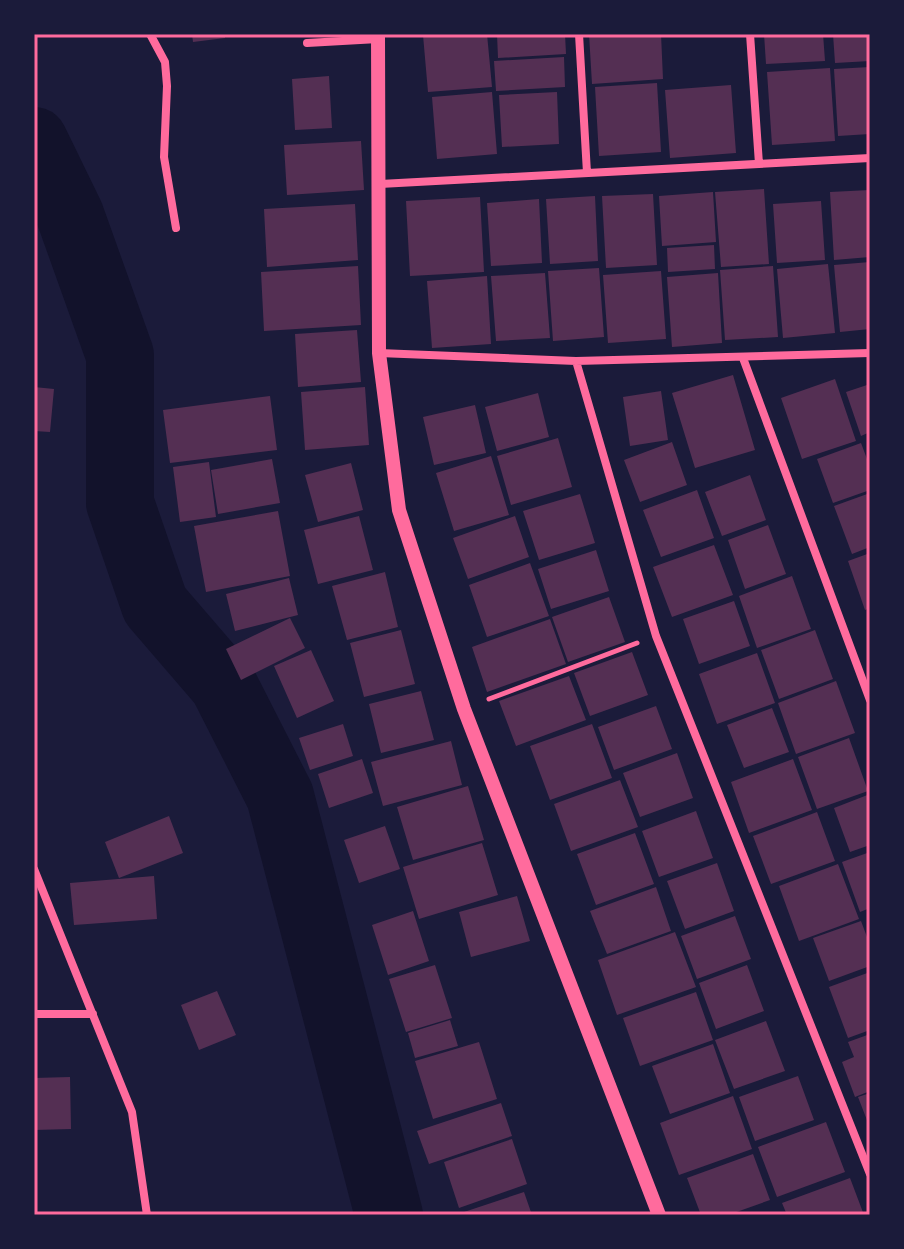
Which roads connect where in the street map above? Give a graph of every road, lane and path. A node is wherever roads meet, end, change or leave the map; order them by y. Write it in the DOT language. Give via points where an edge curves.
graph roads {
  1 [pos="150,34"];
  2 [pos="579,34"];
  3 [pos="750,34"];
  4 [pos="378,37"];
  5 [pos="307,43"];
  6 [pos="870,158"];
  7 [pos="759,164"];
  8 [pos="587,173"];
  9 [pos="380,184"];
  10 [pos="176,228"];
  11 [pos="379,353"];
  12 [pos="870,353"];
  13 [pos="743,358"];
  14 [pos="576,361"];
  15 [pos="656,636"];
  16 [pos="870,700"];
  17 [pos="464,709"];
  18 [pos="34,869"];
  19 [pos="34,1014"];
  20 [pos="93,1014"];
  21 [pos="870,1174"];
  22 [pos="147,1215"];
  23 [pos="659,1215"];
  1 -- 10 [label="street" via="165,62 164,157"];
  2 -- 8 [label="street"];
  3 -- 7 [label="street"];
  4 -- 5 [label="street"];
  4 -- 9 [label="street"];
  6 -- 7 [label="street"];
  7 -- 8 [label="street"];
  8 -- 9 [label="street"];
  9 -- 11 [label="street"];
  11 -- 14 [label="street"];
  11 -- 17 [label="street" via="399,510"];
  12 -- 13 [label="street"];
  13 -- 14 [label="street"];
  13 -- 16 [label="street"];
  14 -- 15 [label="street"];
  15 -- 17 [label="path"];
  15 -- 21 [label="street"];
  17 -- 23 [label="street"];
  18 -- 20 [label="street"];
  19 -- 20 [label="street"];
  20 -- 22 [label="street" via="132,1112"];
}
